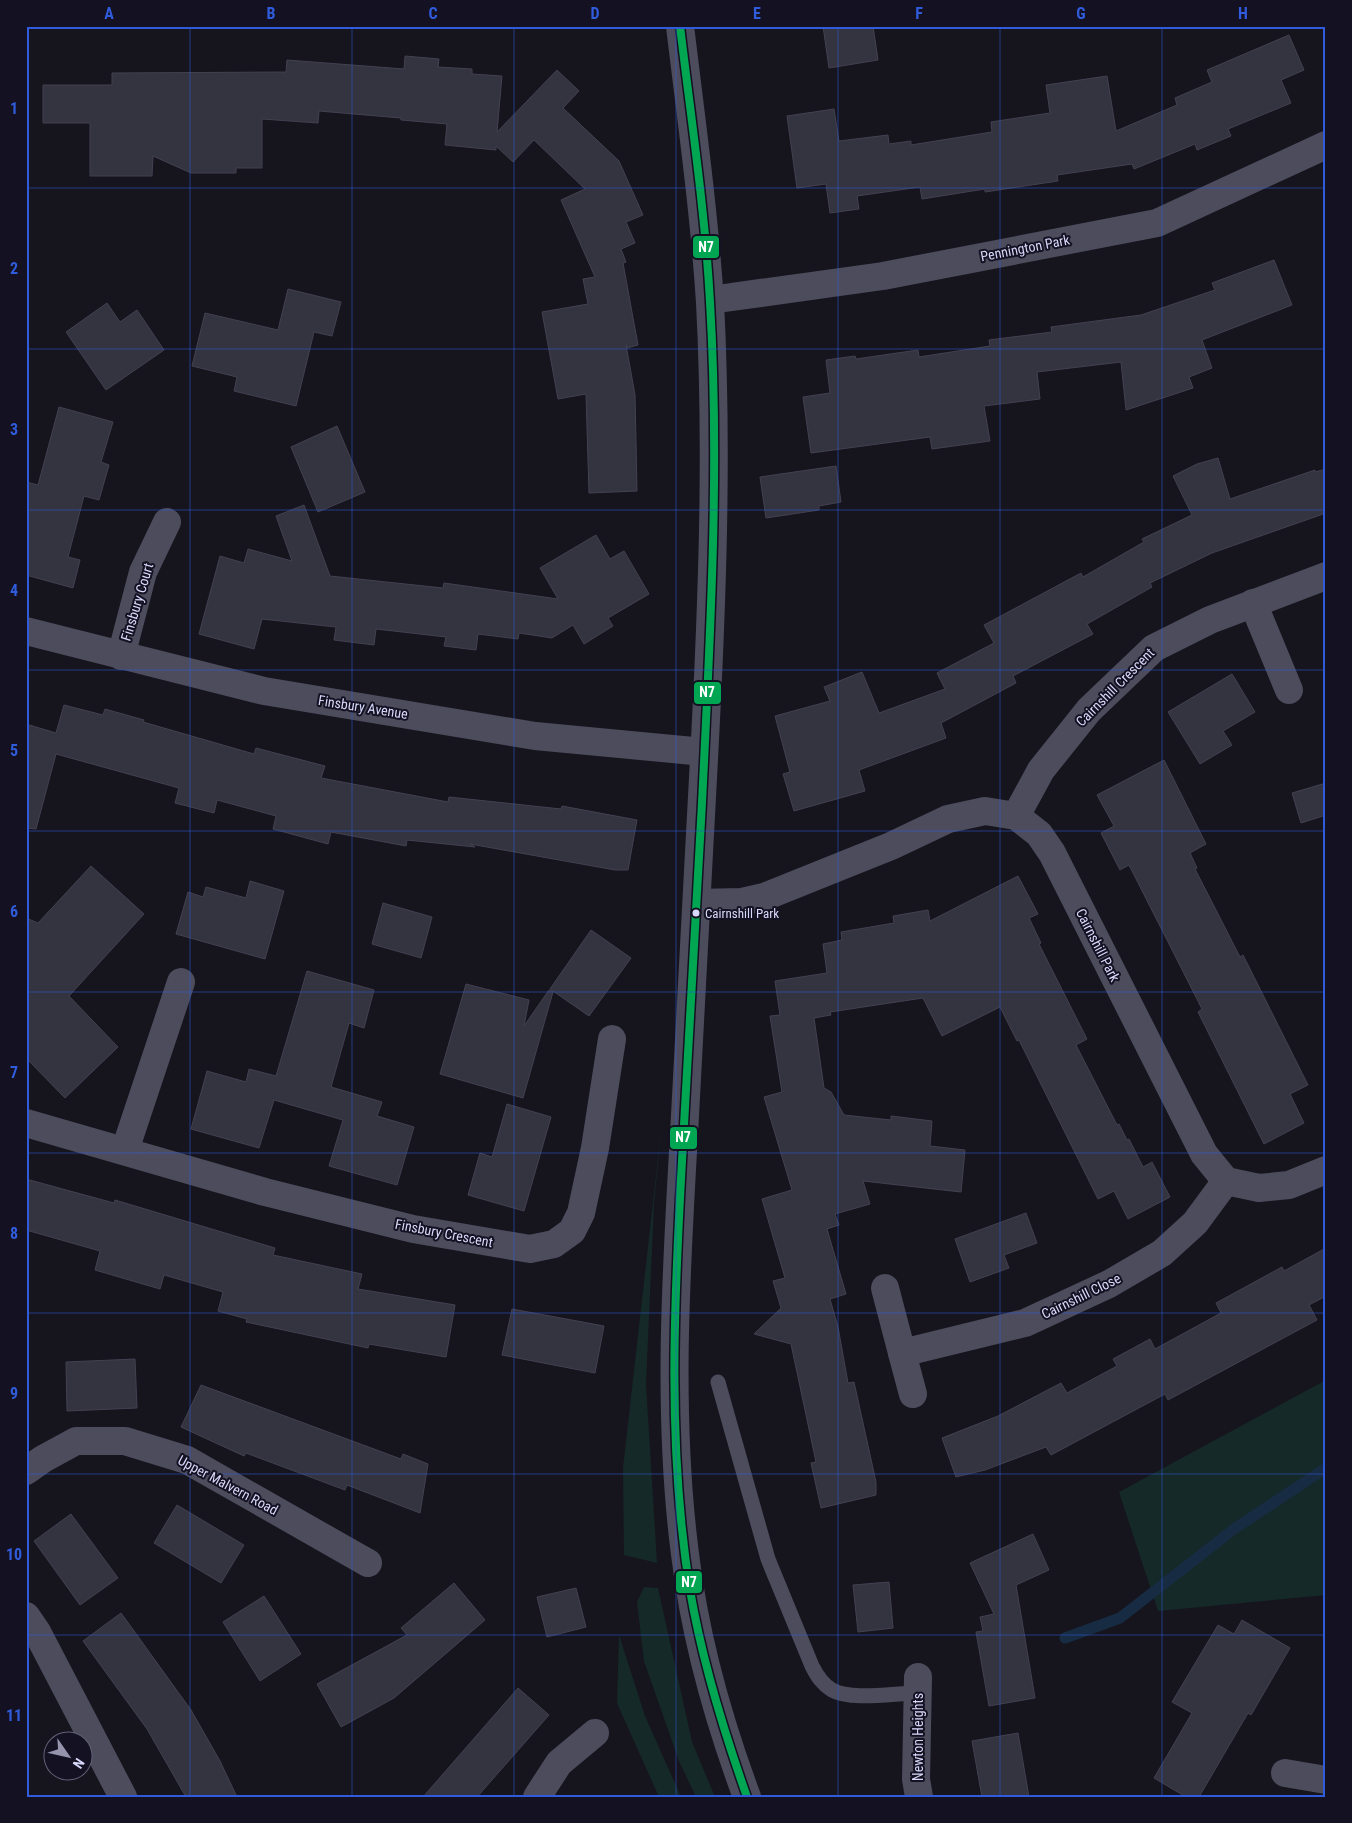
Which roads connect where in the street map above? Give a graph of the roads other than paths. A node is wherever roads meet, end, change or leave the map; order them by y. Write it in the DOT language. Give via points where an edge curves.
graph roads {
  1 [pos="680,26"];
  2 [pos="1326,146"];
  3 [pos="710,300"];
  4 [pos="167,522"];
  5 [pos="1326,576"];
  6 [pos="1253,603"];
  7 [pos="26,631"];
  8 [pos="121,656"];
  9 [pos="1289,690"];
  10 [pos="704,752"];
  11 [pos="1016,816"];
  12 [pos="697,903"];
  13 [pos="181,982"];
  14 [pos="612,1039"];
  15 [pos="26,1123"];
  16 [pos="125,1150"];
  17 [pos="1326,1170"];
  18 [pos="1226,1181"];
  19 [pos="885,1288"];
  20 [pos="902,1353"];
  21 [pos="718,1382"];
  22 [pos="913,1394"];
  23 [pos="26,1471"];
  24 [pos="368,1563"];
  25 [pos="26,1616"];
  26 [pos="917,1685"];
  27 [pos="595,1733"];
  28 [pos="1285,1773"];
  29 [pos="1326,1780"];
  30 [pos="123,1797"];
  31 [pos="537,1797"];
  32 [pos="747,1797"];
  33 [pos="919,1797"];
  1 -- 3 [label="street"];
  2 -- 3 [label="street, Pennington Park" via="1157,223 883,276"];
  3 -- 10 [label="street" via="712,588"];
  4 -- 8 [label="street, Finsbury Court" via="143,572"];
  5 -- 6 [label="street, Cairnshill Crescent"];
  6 -- 9 [label="street"];
  6 -- 11 [label="street, Cairnshill Crescent" via="1154,648 1089,710 1041,770"];
  7 -- 8 [label="street, Finsbury Avenue"];
  8 -- 10 [label="street, Finsbury Avenue" via="264,691 526,734"];
  10 -- 12 [label="street"];
  11 -- 12 [label="street, Cairnshill Park" via="984,811 948,818 891,846 764,897 742,902"];
  11 -- 18 [label="street, Cairnshill Park" via="1039,834 1052,853 1204,1154"];
  12 -- 32 [label="street" via="675,1335 680,1493 684,1554 694,1617 729,1750"];
  13 -- 16 [label="street"];
  14 -- 16 [label="street, Finsbury Crescent" via="581,1213 572,1231 554,1244 530,1249 413,1229 265,1192"];
  15 -- 16 [label="street, Finsbury Crescent"];
  17 -- 18 [label="street" via="1289,1185 1274,1187 1259,1188"];
  18 -- 20 [label="street, Cairnshill Close" via="1195,1223 1162,1253 1109,1284 1025,1323"];
  19 -- 20 [label="street"];
  20 -- 22 [label="street"];
  21 -- 26 [label="lane" via="768,1559 820,1681 833,1691 852,1695"];
  23 -- 24 [label="street, Upper Malvern Road" via="76,1441 125,1440 187,1460"];
  25 -- 30 [label="street" via="38,1632"];
  26 -- 33 [label="street, Newton Heights" via="916,1779"];
  27 -- 31 [label="street" via="559,1763"];
  28 -- 29 [label="street"];
}
